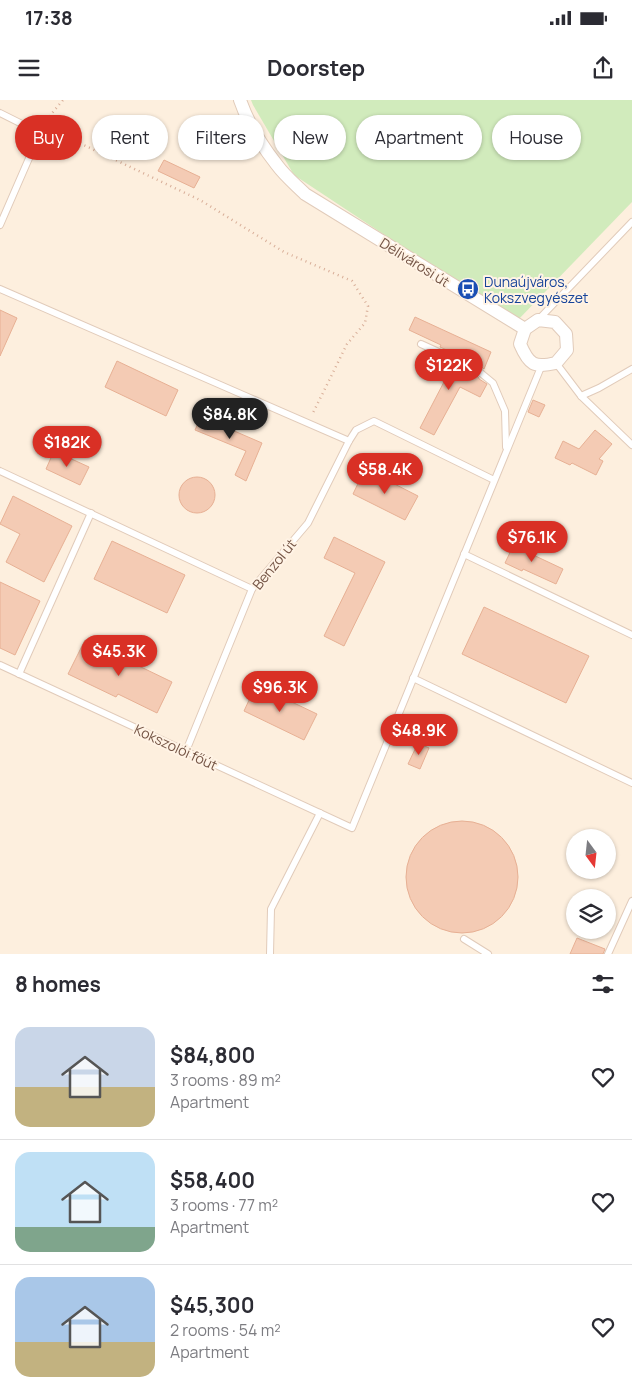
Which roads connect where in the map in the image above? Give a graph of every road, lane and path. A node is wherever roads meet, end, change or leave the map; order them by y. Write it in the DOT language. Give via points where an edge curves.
graph roads {
  1 [pos="63,100"];
  2 [pos="240,100"];
  3 [pos="0,113"];
  4 [pos="50,115"];
  5 [pos="15,120"];
  6 [pos="82,144"];
  7 [pos="28,160"];
  8 [pos="632,222"];
  9 [pos="0,225"];
  10 [pos="0,289"];
  11 [pos="538,320"];
  12 [pos="525,329"];
  13 [pos="421,344"];
  14 [pos="556,363"];
  15 [pos="541,366"];
  16 [pos="632,369"];
  17 [pos="581,396"];
  18 [pos="308,423"];
  19 [pos="349,441"];
  20 [pos="632,445"];
  21 [pos="506,451"];
  22 [pos="0,470"];
  23 [pos="494,480"];
  24 [pos="91,513"];
  25 [pos="464,554"];
  26 [pos="252,588"];
  27 [pos="632,636"];
  28 [pos="0,665"];
  29 [pos="19,674"];
  30 [pos="413,678"];
  31 [pos="186,751"];
  32 [pos="632,783"];
  33 [pos="320,813"];
  34 [pos="632,901"];
  35 [pos="464,939"];
  36 [pos="270,954"];
  37 [pos="488,954"];
  38 [pos="608,954"];
  1 -- 4 [label="path"];
  2 -- 12 [label="street, Délivárosi út" via="278,167 305,194"];
  3 -- 5 [label="lane"];
  6 -- 18 [label="path" via="200,200 284,252 352,281 368,306 365,323 346,344"];
  7 -- 9 [label="lane"];
  8 -- 11 [label="lane"];
  10 -- 18 [label="lane"];
  11 -- 12 [label="street"];
  11 -- 14 [label="street" via="555,322 566,334 567,350"];
  12 -- 15 [label="street" via="520,344 526,359"];
  13 -- 21 [label="lane" via="476,369 493,383 504,411"];
  14 -- 15 [label="street"];
  14 -- 17 [label="lane"];
  15 -- 21 [label="lane"];
  16 -- 17 [label="lane"];
  17 -- 20 [label="lane"];
  18 -- 19 [label="lane"];
  19 -- 23 [label="lane, Benzol út" via="356,430 374,421"];
  19 -- 26 [label="lane, Benzol út" via="308,523"];
  21 -- 23 [label="lane"];
  22 -- 24 [label="lane"];
  23 -- 25 [label="lane"];
  24 -- 26 [label="lane"];
  24 -- 29 [label="lane"];
  25 -- 27 [label="lane"];
  25 -- 30 [label="lane"];
  26 -- 31 [label="lane, Benzol út"];
  28 -- 29 [label="lane, Kokszolói főút"];
  29 -- 31 [label="lane, Kokszolói főút"];
  30 -- 32 [label="lane"];
  30 -- 33 [label="lane, Kokszolói főút" via="352,828"];
  31 -- 33 [label="lane, Kokszolói főút"];
  33 -- 36 [label="lane" via="271,909"];
  34 -- 38 [label="lane"];
  35 -- 37 [label="lane"];
}
